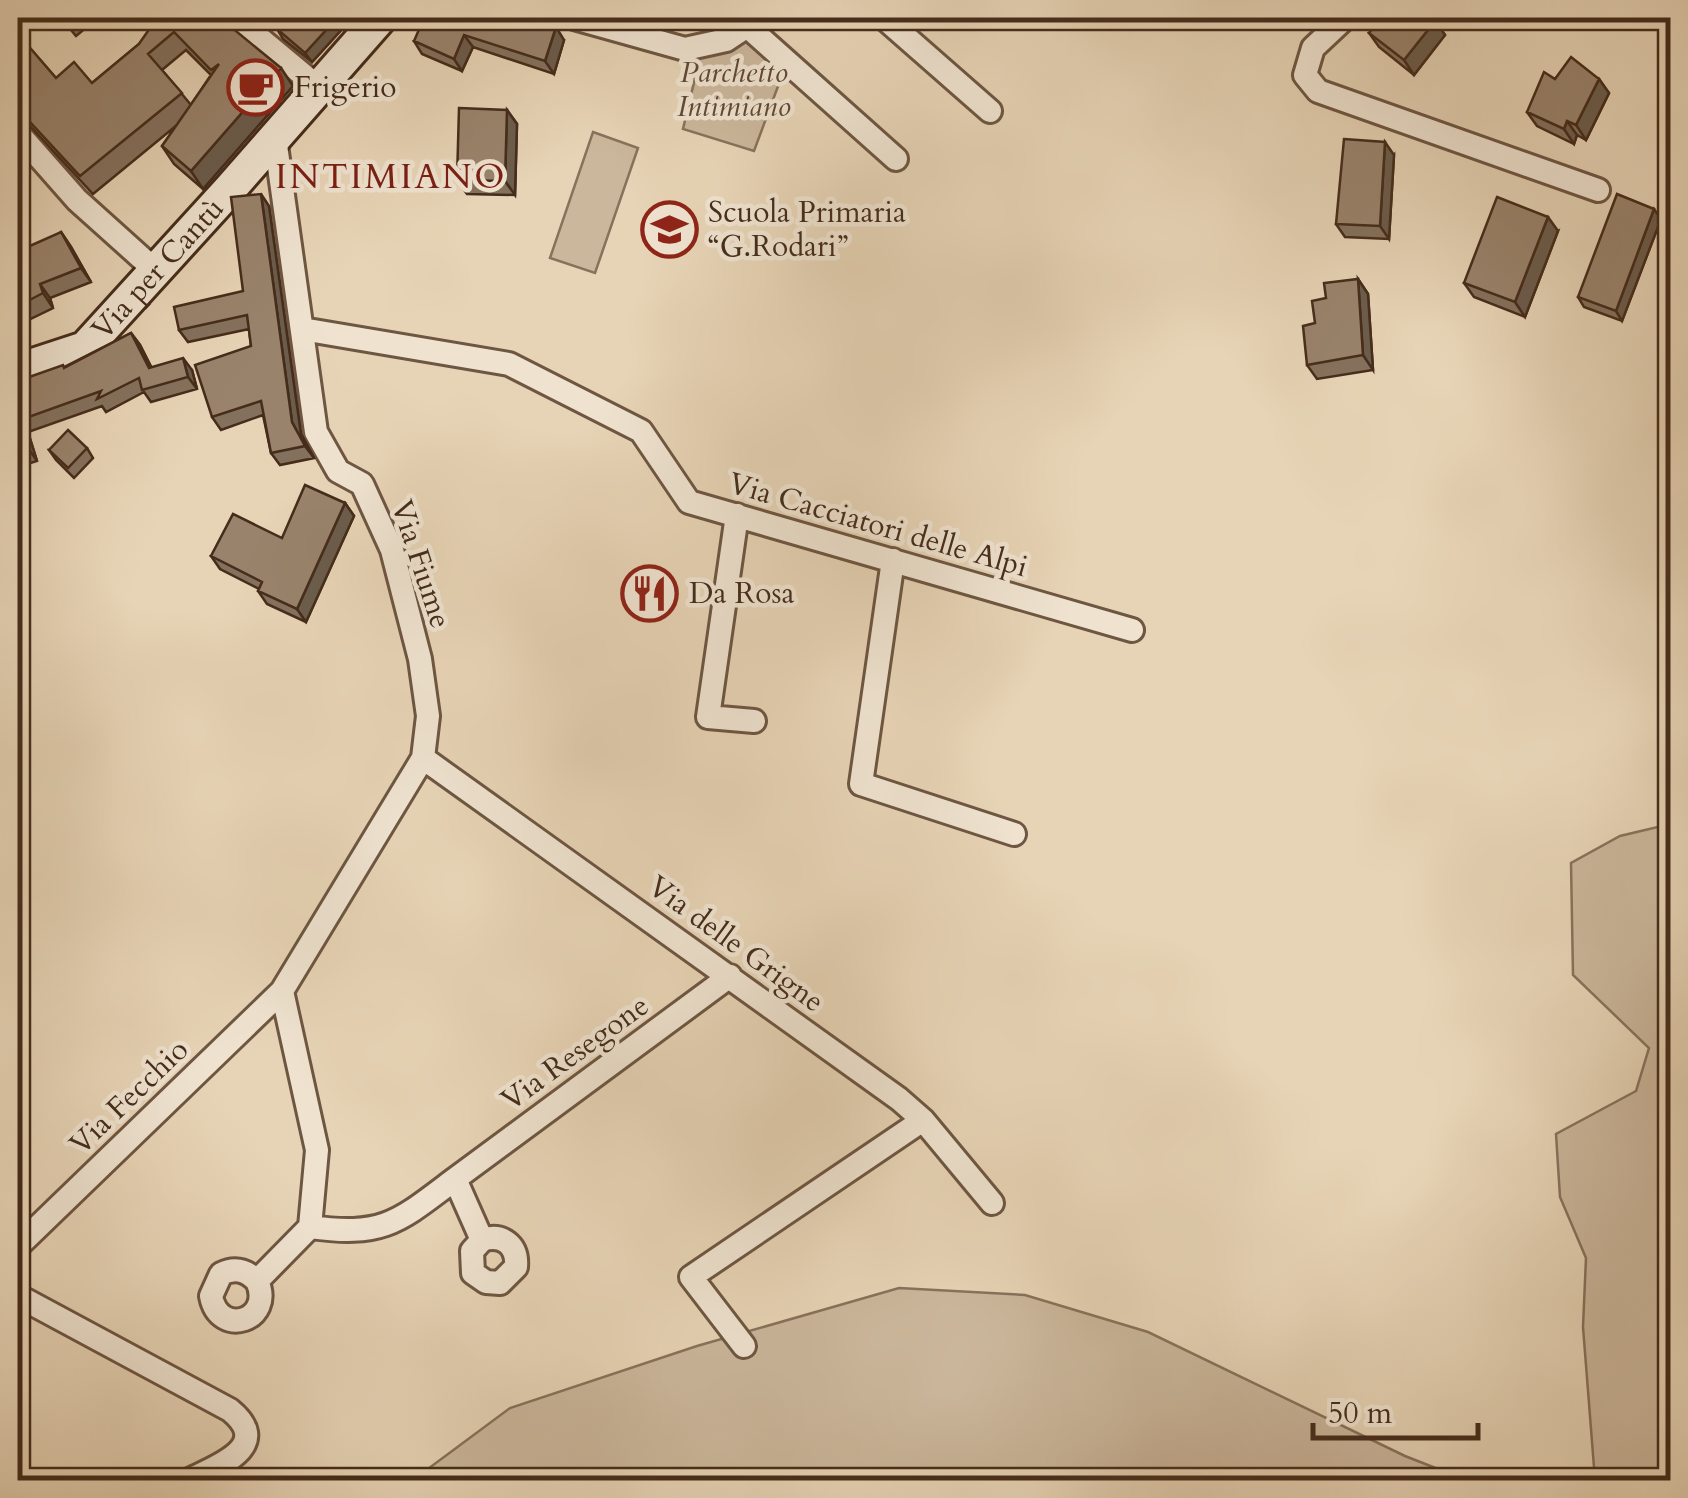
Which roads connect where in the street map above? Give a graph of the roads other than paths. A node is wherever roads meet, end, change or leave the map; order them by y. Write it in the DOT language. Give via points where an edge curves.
graph roads {
  1 [pos="235,18"];
  2 [pos="380,18"];
  3 [pos="574,18"];
  4 [pos="884,18"];
  5 [pos="1345,18"];
  6 [pos="753,22"];
  7 [pos="318,88"];
  8 [pos="990,111"];
  9 [pos="18,133"];
  10 [pos="275,138"];
  11 [pos="896,159"];
  12 [pos="1598,190"];
  13 [pos="156,271"];
  14 [pos="302,328"];
  15 [pos="18,370"];
  16 [pos="738,516"];
  17 [pos="893,560"];
  18 [pos="1132,630"];
  19 [pos="754,721"];
  20 [pos="422,758"];
  21 [pos="1014,834"];
  22 [pos="730,976"];
  23 [pos="282,991"];
  24 [pos="923,1120"];
  25 [pos="454,1179"];
  26 [pos="992,1203"];
  27 [pos="310,1227"];
  28 [pos="482,1240"];
  29 [pos="18,1246"];
  30 [pos="257,1281"];
  31 [pos="18,1296"];
  32 [pos="744,1346"];
  33 [pos="189,1480"];
  1 -- 7 [label="street"];
  2 -- 7 [label="street, Via per Cantù"];
  3 -- 6 [label="street" via="685,49 726,40"];
  4 -- 8 [label="street"];
  5 -- 12 [label="street" via="1313,48 1305,74 1318,91"];
  6 -- 11 [label="street"];
  7 -- 10 [label="street, Via per Cantù"];
  9 -- 13 [label="street" via="77,200"];
  10 -- 13 [label="street, Via per Cantù"];
  10 -- 14 [label="street, Via Fiume"];
  13 -- 15 [label="street, Via per Cantù" via="85,348"];
  14 -- 16 [label="street, Via Cacciatori delle Alpi" via="510,364 641,430 689,502"];
  14 -- 20 [label="street, Via Fiume" via="316,432 338,471 362,484 392,550 420,659 428,716"];
  16 -- 17 [label="street, Via Cacciatori delle Alpi"];
  16 -- 19 [label="street" via="708,717"];
  17 -- 18 [label="street, Via Cacciatori delle Alpi"];
  17 -- 21 [label="street" via="861,784"];
  20 -- 22 [label="street, Via delle Grigne"];
  20 -- 23 [label="street, Via Fiume"];
  22 -- 24 [label="street, Via delle Grigne"];
  22 -- 25 [label="street, Via Resegone"];
  23 -- 27 [label="street" via="317,1150"];
  23 -- 29 [label="street, Via Fecchio"];
  24 -- 26 [label="street, Via delle Grigne"];
  24 -- 32 [label="street" via="692,1278"];
  25 -- 27 [label="street, Via Resegone" via="403,1218 370,1231"];
  25 -- 28 [label="street"];
  27 -- 30 [label="street"];
  31 -- 33 [label="street" via="242,1420 244,1446 235,1458"];
}
